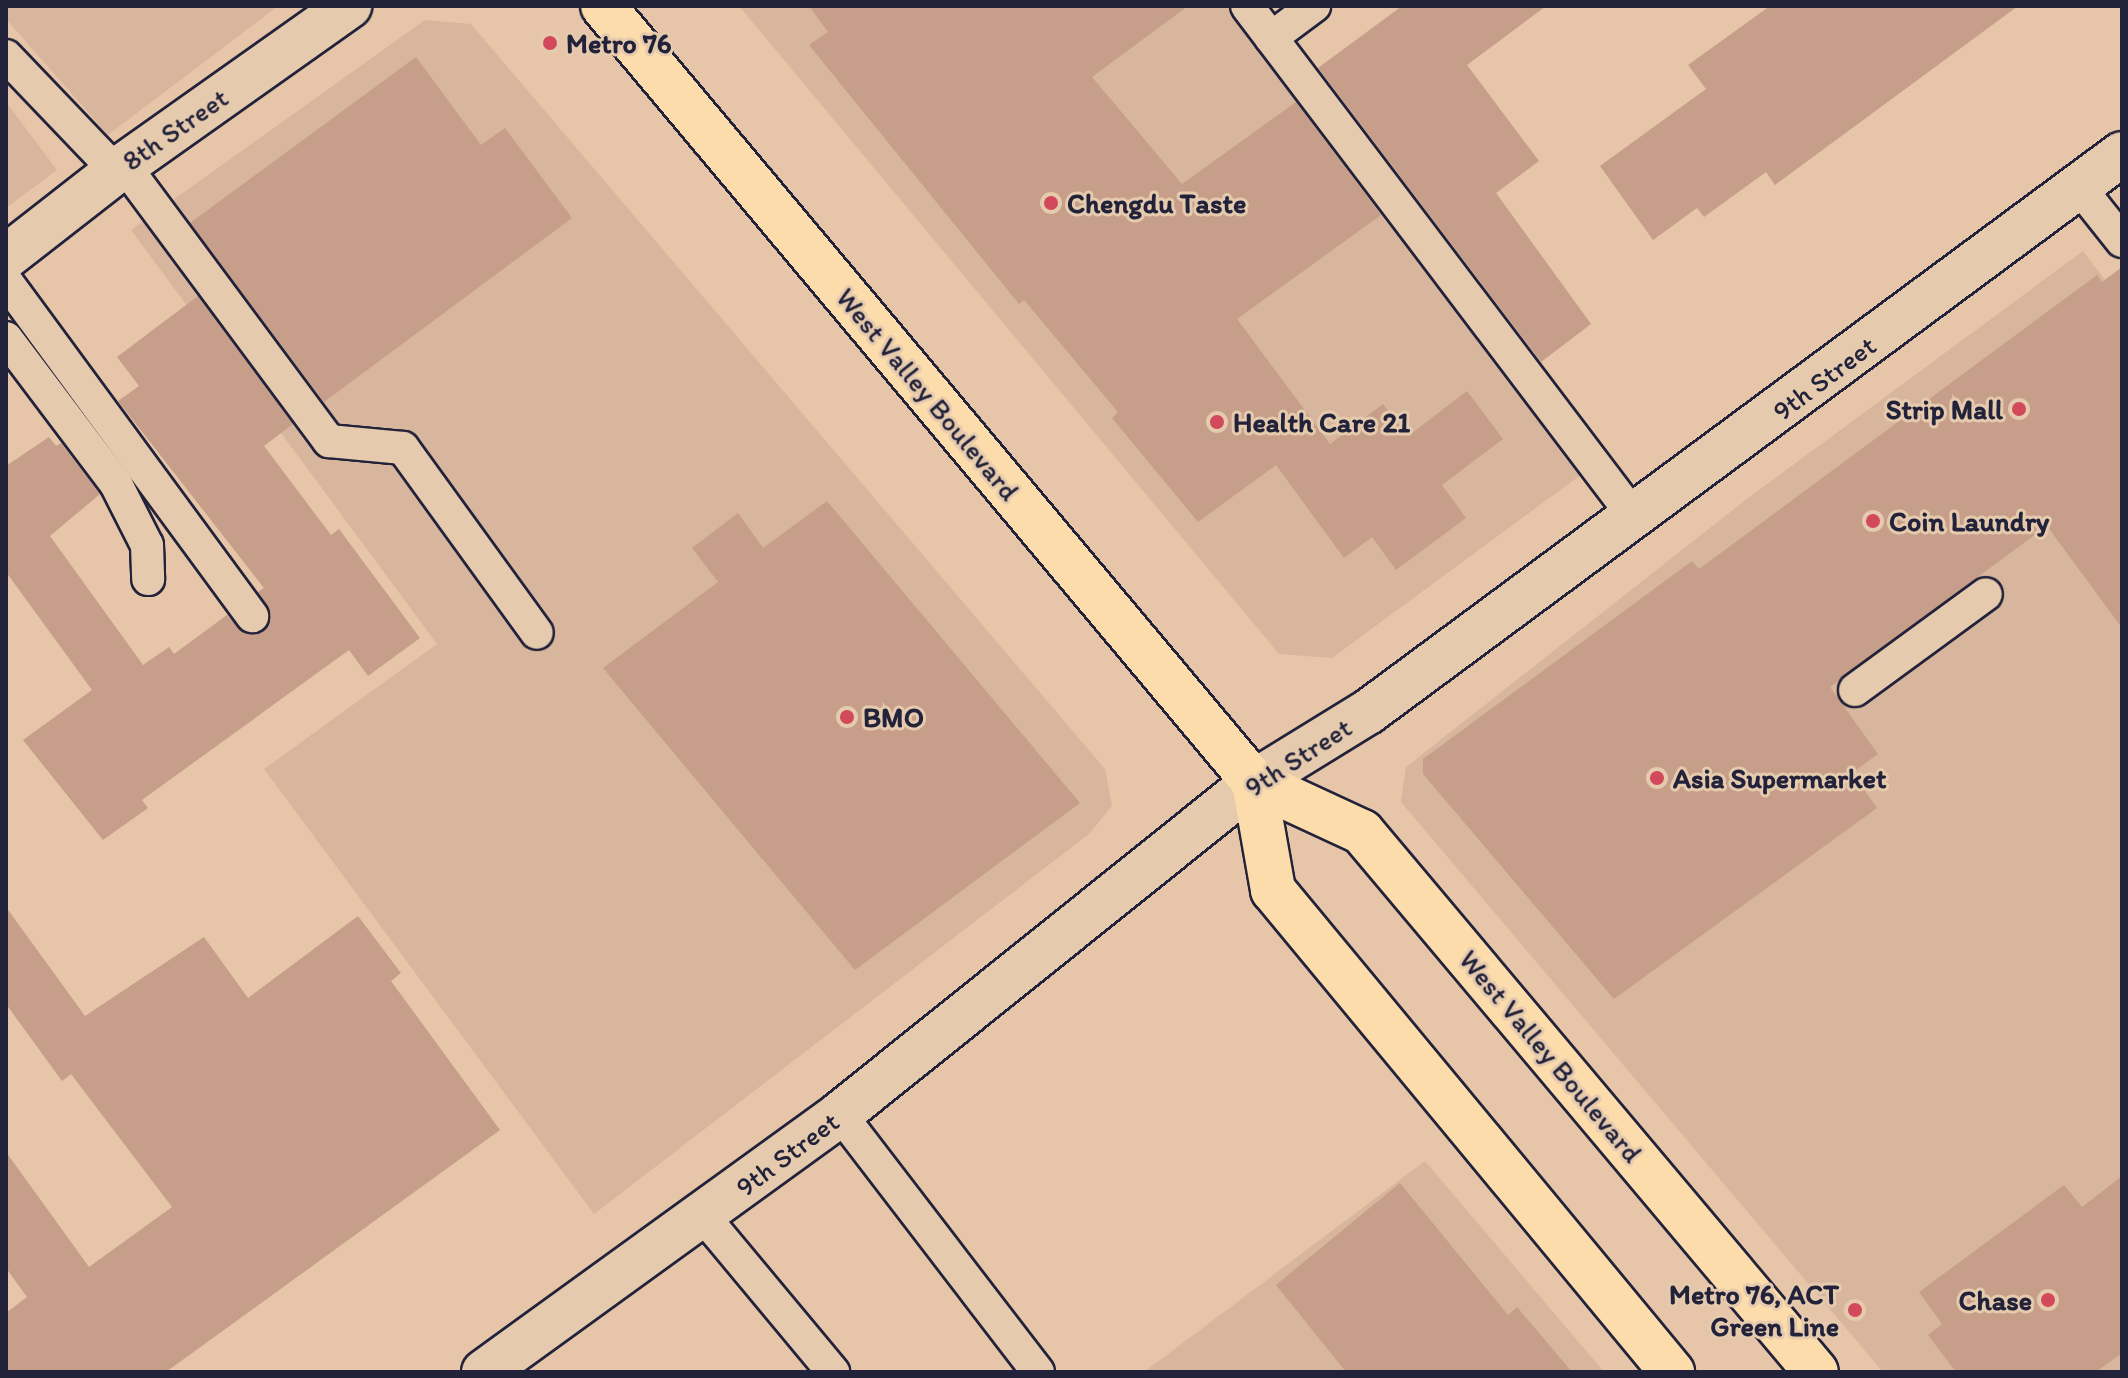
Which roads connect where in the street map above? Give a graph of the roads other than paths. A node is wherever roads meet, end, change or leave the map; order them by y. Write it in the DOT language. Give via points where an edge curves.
graph roads {
  1 [pos="349,6"];
  2 [pos="603,6"];
  3 [pos="1247,6"];
  4 [pos="1314,6"];
  5 [pos="1271,38"];
  6 [pos="6,56"];
  7 [pos="2122,154"];
  8 [pos="120,168"];
  9 [pos="2079,187"];
  10 [pos="2122,241"];
  11 [pos="6,257"];
  12 [pos="6,281"];
  13 [pos="6,338"];
  14 [pos="1635,518"];
  15 [pos="148,579"];
  16 [pos="1986,594"];
  17 [pos="252,616"];
  18 [pos="537,633"];
  19 [pos="1855,690"];
  20 [pos="1254,782"];
  21 [pos="840,1114"];
  22 [pos="704,1217"];
  23 [pos="484,1372"];
  24 [pos="833,1372"];
  25 [pos="1038,1372"];
  26 [pos="1672,1372"];
  27 [pos="1816,1372"];
  1 -- 8 [label="street, 8th Street"];
  2 -- 20 [label="main road, West Valley Boulevard"];
  3 -- 5 [label="lane"];
  4 -- 5 [label="lane"];
  5 -- 14 [label="lane"];
  6 -- 8 [label="lane"];
  7 -- 9 [label="street, 9th Street"];
  8 -- 11 [label="street, 8th Street"];
  8 -- 18 [label="lane" via="329,441 403,448"];
  9 -- 10 [label="lane"];
  9 -- 14 [label="street, 9th Street"];
  12 -- 17 [label="lane"];
  13 -- 15 [label="lane" via="116,484 147,545"];
  14 -- 20 [label="street, 9th Street" via="1368,712"];
  16 -- 19 [label="lane"];
  20 -- 21 [label="street, 9th Street"];
  20 -- 26 [label="main road" via="1273,890"];
  20 -- 27 [label="main road, West Valley Boulevard" via="1362,832"];
  21 -- 22 [label="street, 9th Street"];
  21 -- 25 [label="lane"];
  22 -- 23 [label="street, 9th Street"];
  22 -- 24 [label="lane"];
}
